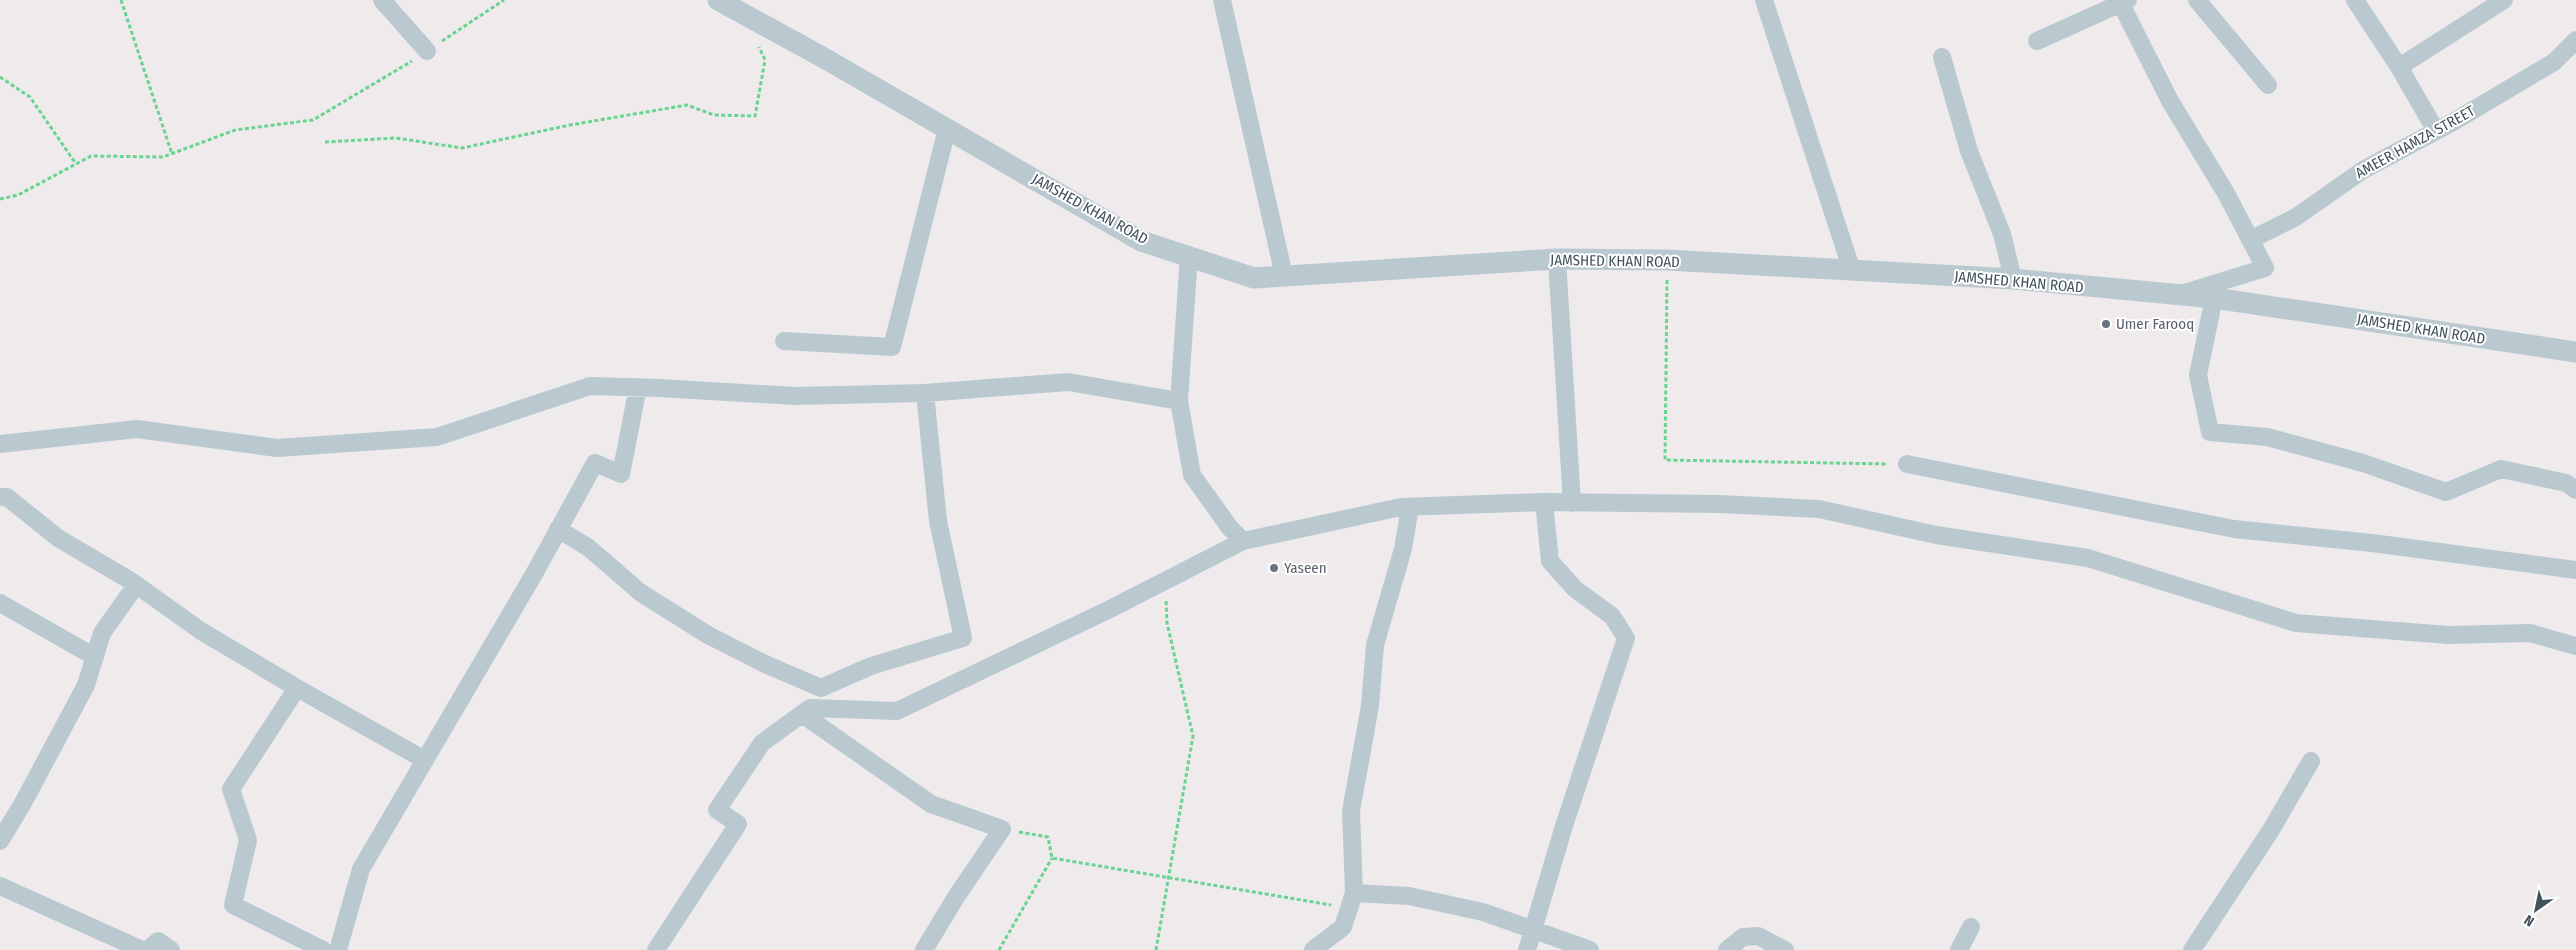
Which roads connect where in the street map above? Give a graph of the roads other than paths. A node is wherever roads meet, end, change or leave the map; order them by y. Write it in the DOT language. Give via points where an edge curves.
graph roads {
  1 [pos="382,0"];
  2 [pos="718,0"];
  3 [pos="1222,0"];
  4 [pos="1764,0"];
  5 [pos="2196,0"];
  6 [pos="2355,0"];
  7 [pos="2504,0"];
  8 [pos="2125,2"];
  9 [pos="2576,40"];
  10 [pos="2037,41"];
  11 [pos="427,51"];
  12 [pos="1942,58"];
  13 [pos="2399,67"];
  14 [pos="2268,85"];
  15 [pos="948,129"];
  16 [pos="2436,131"];
  17 [pos="2250,240"];
  18 [pos="1189,256"];
  19 [pos="1557,259"];
  20 [pos="1852,271"];
  21 [pos="1284,276"];
  22 [pos="2013,279"];
  23 [pos="2174,296"];
  24 [pos="2214,298"];
  25 [pos="784,341"];
  26 [pos="2576,352"];
  27 [pos="638,387"];
  28 [pos="925,393"];
  29 [pos="1179,401"];
  30 [pos="0,444"];
  31 [pos="1907,464"];
  32 [pos="2576,490"];
  33 [pos="0,497"];
  34 [pos="1544,502"];
  35 [pos="1572,502"];
  36 [pos="1410,507"];
  37 [pos="558,529"];
  38 [pos="1243,541"];
  39 [pos="2576,570"];
  40 [pos="136,585"];
  41 [pos="0,603"];
  42 [pos="2576,646"];
  43 [pos="94,657"];
  44 [pos="297,688"];
  45 [pos="802,714"];
  46 [pos="425,760"];
  47 [pos="2311,761"];
  48 [pos="0,842"];
  49 [pos="0,886"];
  50 [pos="1351,901"];
  51 [pos="1971,928"];
  52 [pos="1533,931"];
  53 [pos="142,950"];
  54 [pos="148,950"];
  55 [pos="171,950"];
  56 [pos="323,950"];
  57 [pos="338,950"];
  58 [pos="656,950"];
  59 [pos="924,950"];
  60 [pos="1313,950"];
  61 [pos="1527,950"];
  62 [pos="1590,950"];
  63 [pos="1727,950"];
  64 [pos="1784,950"];
  65 [pos="1959,950"];
  66 [pos="2192,950"];
  1 -- 11 [label="street"];
  2 -- 15 [label="street, JAMSHED KHAN ROAD"];
  3 -- 21 [label="street"];
  4 -- 20 [label="street"];
  5 -- 14 [label="street"];
  6 -- 13 [label="street"];
  7 -- 13 [label="street"];
  8 -- 10 [label="street"];
  8 -- 17 [label="street" via="2170,101 2227,195"];
  9 -- 16 [label="street, AMEER HAMZA STREET" via="2554,62"];
  12 -- 22 [label="street" via="1969,151 2002,234"];
  13 -- 16 [label="street"];
  15 -- 18 [label="street, JAMSHED KHAN ROAD" via="1142,240"];
  15 -- 25 [label="street" via="892,347"];
  16 -- 17 [label="street, AMEER HAMZA STREET" via="2363,170 2296,217"];
  17 -- 23 [label="street" via="2264,268"];
  18 -- 21 [label="street, JAMSHED KHAN ROAD" via="1254,278"];
  18 -- 29 [label="street"];
  19 -- 20 [label="street, JAMSHED KHAN ROAD" via="1667,260"];
  19 -- 21 [label="street, JAMSHED KHAN ROAD"];
  19 -- 35 [label="street"];
  20 -- 22 [label="street, JAMSHED KHAN ROAD"];
  22 -- 23 [label="street, JAMSHED KHAN ROAD"];
  23 -- 24 [label="street, JAMSHED KHAN ROAD"];
  24 -- 26 [label="street, JAMSHED KHAN ROAD"];
  24 -- 32 [label="street" via="2198,375 2210,432 2266,437 2363,463 2446,492 2501,469 2566,483"];
  27 -- 28 [label="street" via="795,396"];
  27 -- 30 [label="street" via="590,386 437,437 277,448 137,429"];
  27 -- 37 [label="street" via="621,474 595,463"];
  28 -- 29 [label="street" via="1068,382"];
  28 -- 37 [label="street" via="938,521 963,638 872,666 821,688 708,635 640,593 589,548"];
  29 -- 38 [label="street" via="1192,475"];
  31 -- 39 [label="street" via="2234,529 2372,542"];
  33 -- 40 [label="street" via="7,497 58,538"];
  34 -- 35 [label="street"];
  34 -- 36 [label="street"];
  34 -- 52 [label="street" via="1550,562 1574,589 1612,616 1626,638"];
  35 -- 42 [label="street" via="1819,508 1936,535 2088,558 2296,623 2448,635 2530,633"];
  36 -- 38 [label="street"];
  36 -- 50 [label="street" via="1403,549 1374,645 1370,706 1351,811"];
  37 -- 46 [label="street"];
  38 -- 45 [label="street" via="897,711 810,708"];
  40 -- 43 [label="street" via="102,634"];
  40 -- 44 [label="street" via="201,631"];
  41 -- 43 [label="street"];
  43 -- 48 [label="street" via="78,700"];
  44 -- 46 [label="street"];
  44 -- 56 [label="street" via="231,789 248,840 233,904"];
  45 -- 58 [label="street" via="762,743 717,810 738,824"];
  45 -- 59 [label="street" via="932,804 1002,829"];
  46 -- 57 [label="street" via="361,869"];
  47 -- 66 [label="street" via="2271,830"];
  49 -- 53 [label="street"];
  50 -- 52 [label="street" via="1409,896 1483,912"];
  50 -- 60 [label="street" via="1343,927"];
  51 -- 65 [label="street"];
  52 -- 61 [label="street"];
  52 -- 62 [label="street"];
  54 -- 55 [label="street" via="158,941"];
  63 -- 64 [label="street" via="1743,936 1758,936"];
}
